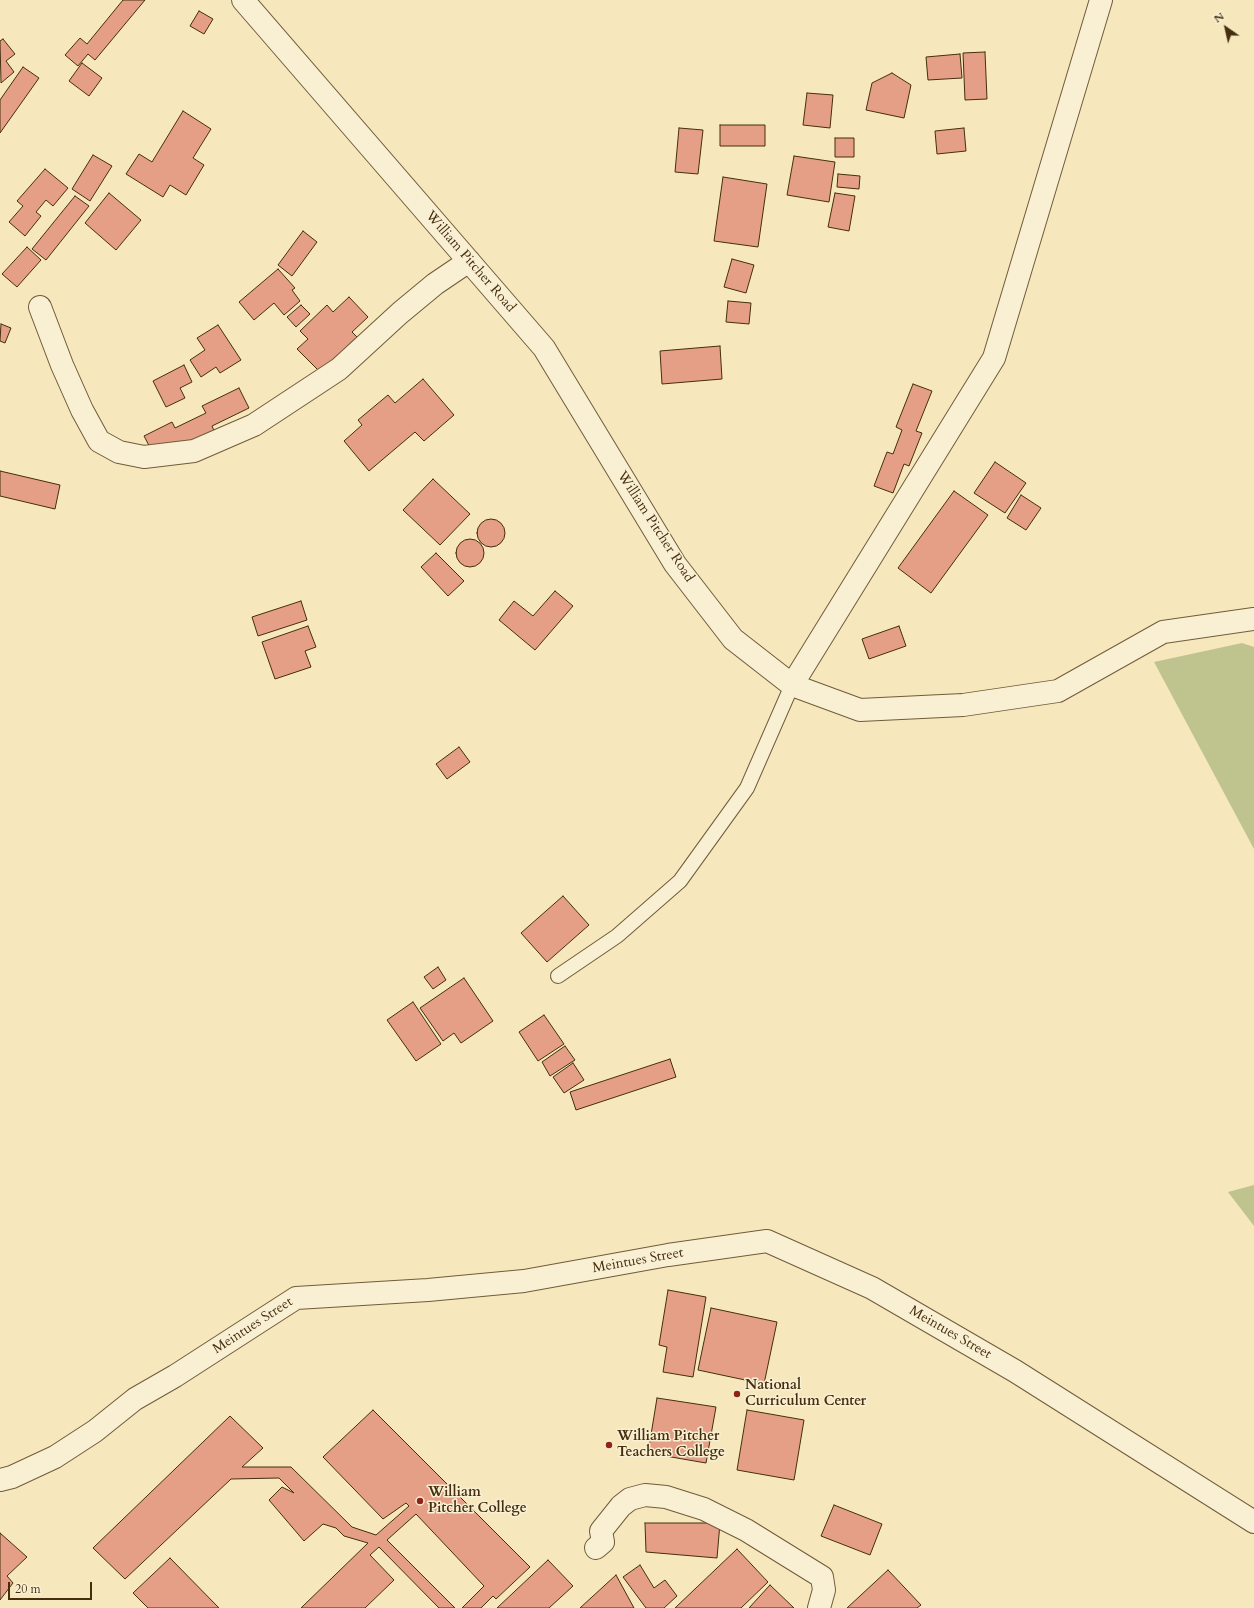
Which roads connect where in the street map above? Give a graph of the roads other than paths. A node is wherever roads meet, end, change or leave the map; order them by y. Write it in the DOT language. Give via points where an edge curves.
graph roads {
  1 [pos="243,0"];
  2 [pos="1101,0"];
  3 [pos="469,261"];
  4 [pos="40,307"];
  5 [pos="1254,619"];
  6 [pos="792,685"];
  7 [pos="558,976"];
  8 [pos="0,1480"];
  9 [pos="1254,1522"];
  10 [pos="596,1548"];
  11 [pos="819,1608"];
  1 -- 3 [label="street, William Pitcher Road"];
  2 -- 6 [label="street" via="994,358"];
  3 -- 4 [label="street" via="424,294 339,369 254,425 194,451 144,457 119,452 99,441 62,365"];
  3 -- 6 [label="street, William Pitcher Road" via="544,348 675,564 733,639"];
  5 -- 6 [label="street, William Pitcher Road" via="1162,632 1058,690 963,705 860,710"];
  6 -- 7 [label="lane" via="747,788 680,881 617,936"];
  8 -- 9 [label="street, Meintues Street" via="55,1457 95,1431 135,1399 296,1298 524,1281 668,1255 767,1242 872,1288 1015,1371"];
  10 -- 11 [label="street" via="603,1542 601,1531 630,1499 645,1495 666,1497 704,1509 746,1530 822,1577 824,1590"];
}
